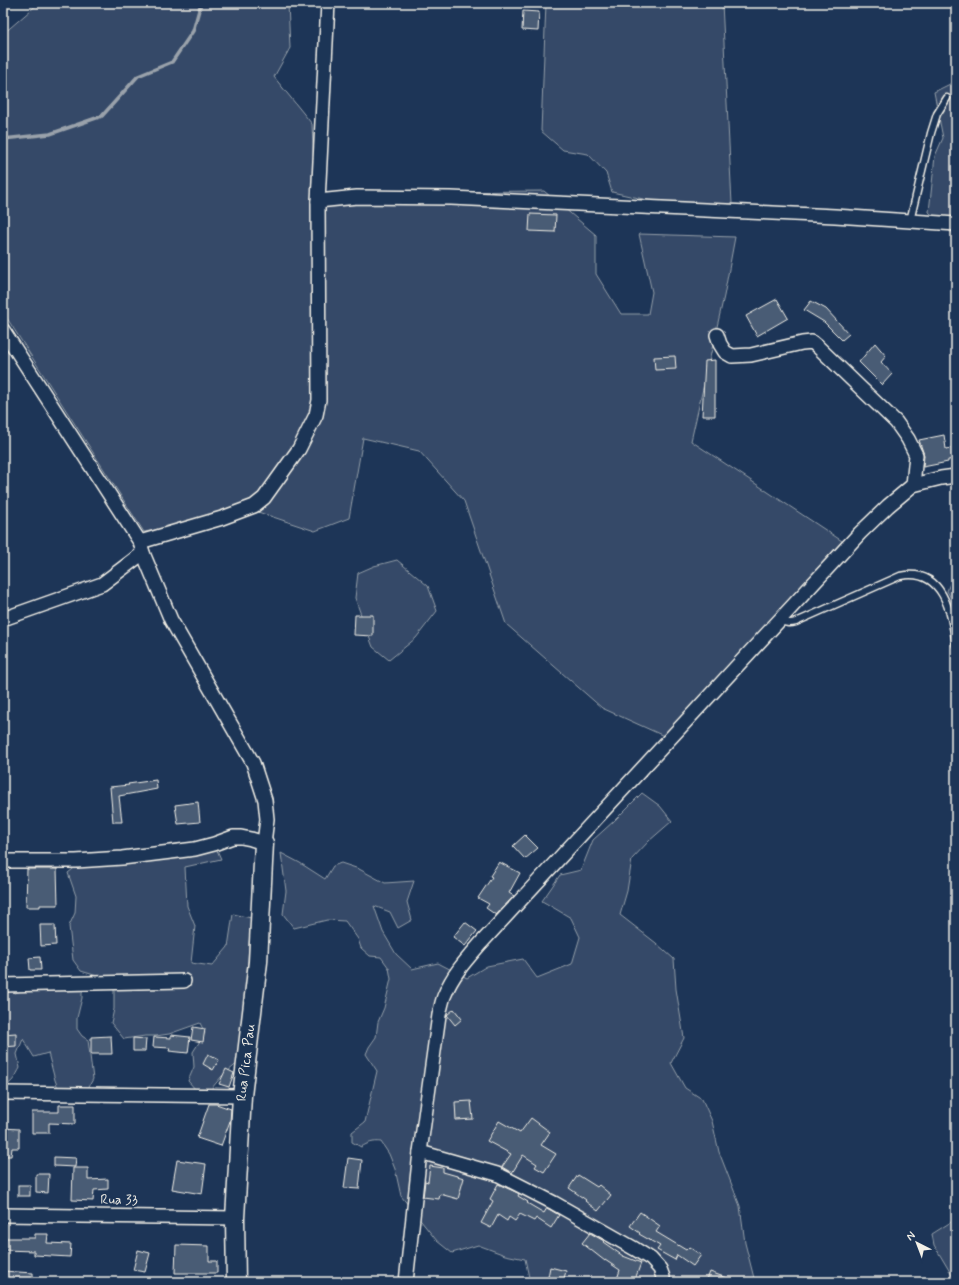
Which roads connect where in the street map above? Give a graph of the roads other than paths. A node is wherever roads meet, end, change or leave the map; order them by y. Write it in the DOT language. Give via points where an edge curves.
graph roads {
  1 [pos="328,3"];
  2 [pos="947,98"];
  3 [pos="318,201"];
  4 [pos="910,221"];
  5 [pos="956,224"];
  6 [pos="3,330"];
  7 [pos="717,335"];
  8 [pos="956,476"];
  9 [pos="913,485"];
  10 [pos="142,548"];
  11 [pos="3,619"];
  12 [pos="779,620"];
  13 [pos="956,645"];
  14 [pos="264,843"];
  15 [pos="3,861"];
  16 [pos="184,981"];
  17 [pos="3,984"];
  18 [pos="3,1093"];
  19 [pos="242,1096"];
  20 [pos="420,1152"];
  21 [pos="3,1215"];
  22 [pos="234,1218"];
  23 [pos="236,1282"];
  24 [pos="406,1282"];
  25 [pos="662,1282"];
  1 -- 3 [label="street"];
  2 -- 4 [label="lane" via="937,114 931,133"];
  3 -- 4 [label="street" via="357,197 451,198"];
  3 -- 10 [label="street" via="319,400 316,415 299,448 264,498 254,506"];
  4 -- 5 [label="street"];
  6 -- 10 [label="street"];
  7 -- 9 [label="street" via="725,352 732,356 751,355 812,342 896,422 916,454"];
  8 -- 9 [label="street"];
  9 -- 12 [label="street" via="860,533"];
  10 -- 11 [label="street" via="102,584"];
  10 -- 14 [label="street" via="171,620 253,763 265,800 267,819"];
  12 -- 13 [label="lane" via="790,624 900,576 917,575 940,591 950,613"];
  12 -- 20 [label="street" via="476,948 454,976 444,995 439,1015"];
  14 -- 15 [label="street" via="241,836 195,849 122,858"];
  14 -- 19 [label="street, Rua Pica Pau" via="258,962"];
  16 -- 17 [label="street"];
  18 -- 19 [label="street"];
  19 -- 22 [label="street, Rua Pica Pau"];
  20 -- 24 [label="street"];
  20 -- 25 [label="street" via="497,1174 554,1203 651,1259 660,1269"];
  21 -- 22 [label="street, Rua 33"];
  22 -- 23 [label="street, Rua Pica Pau"];
}
